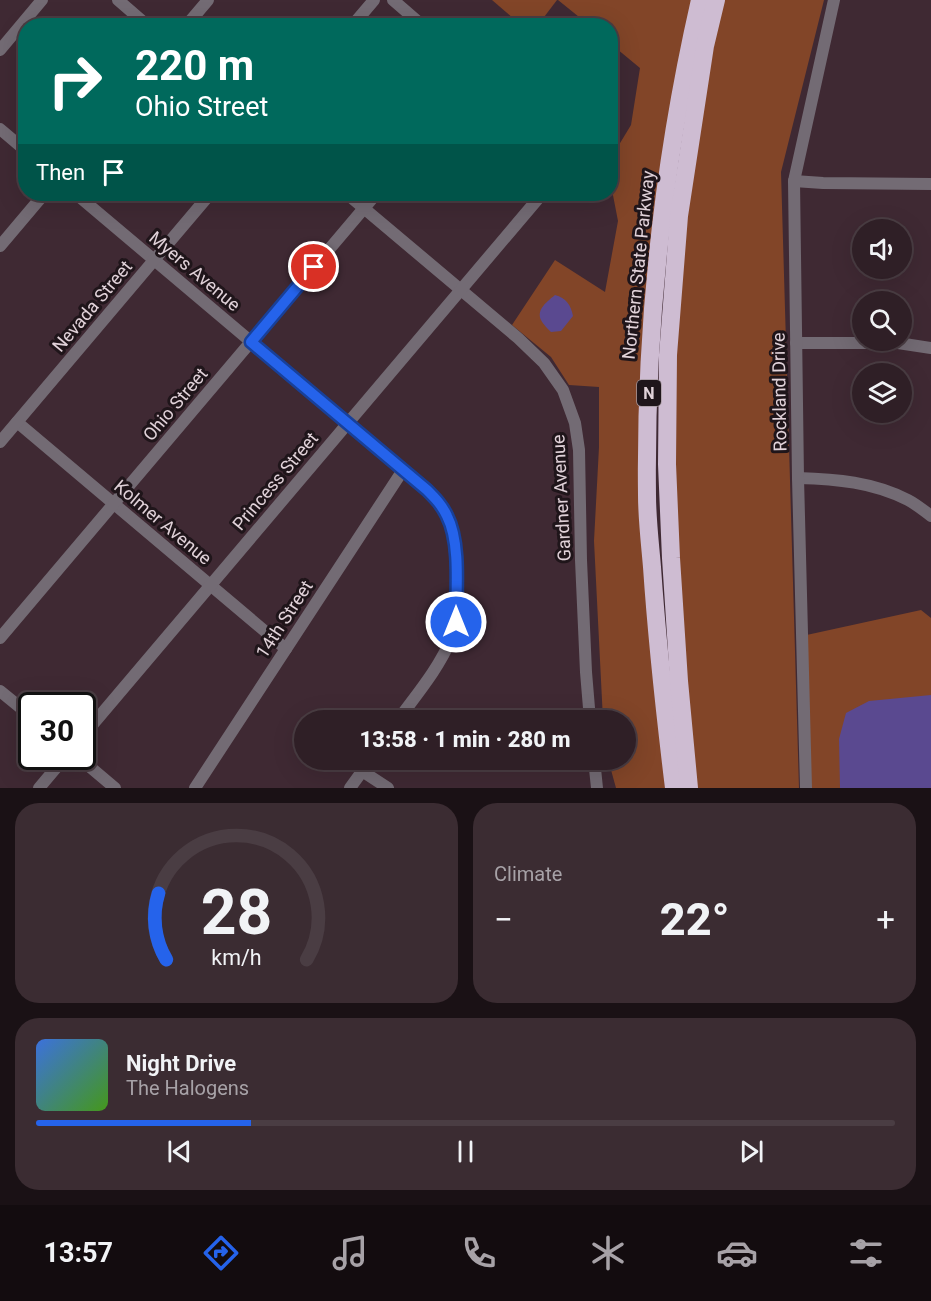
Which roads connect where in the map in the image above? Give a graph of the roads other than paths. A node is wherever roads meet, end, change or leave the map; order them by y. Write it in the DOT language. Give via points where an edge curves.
graph roads {
  1 [pos="42,0"];
  2 [pos="118,0"];
  3 [pos="208,0"];
  4 [pos="374,0"];
  5 [pos="393,0"];
  6 [pos="700,0"];
  7 [pos="716,0"];
  8 [pos="834,0"];
  9 [pos="27,18"];
  10 [pos="139,18"];
  11 [pos="193,18"];
  12 [pos="359,18"];
  13 [pos="414,18"];
  14 [pos="18,29"];
  15 [pos="0,50"];
  16 [pos="0,129"];
  17 [pos="18,144"];
  18 [pos="794,182"];
  19 [pos="931,184"];
  20 [pos="38,201"];
  21 [pos="84,201"];
  22 [pos="204,201"];
  23 [pos="356,201"];
  24 [pos="370,201"];
  25 [pos="536,201"];
  26 [pos="364,208"];
  27 [pos="0,246"];
  28 [pos="154,260"];
  29 [pos="461,290"];
  30 [pos="251,342"];
  31 [pos="796,343"];
  32 [pos="931,348"];
  33 [pos="17,422"];
  34 [pos="348,423"];
  35 [pos="0,442"];
  36 [pos="403,470"];
  37 [pos="798,478"];
  38 [pos="113,504"];
  39 [pos="931,516"];
  40 [pos="210,586"];
  41 [pos="0,638"];
  42 [pos="286,649"];
  43 [pos="0,691"];
  44 [pos="18,706"];
  45 [pos="405,710"];
  46 [pos="589,710"];
  47 [pos="96,720"];
  48 [pos="54,770"];
  49 [pos="94,770"];
  50 [pos="595,770"];
  51 [pos="362,771"];
  52 [pos="39,788"];
  53 [pos="115,788"];
  54 [pos="195,788"];
  55 [pos="350,788"];
  56 [pos="388,788"];
  57 [pos="597,788"];
  58 [pos="674,788"];
  59 [pos="689,788"];
  60 [pos="806,788"];
  1 -- 9 [label="street"];
  2 -- 10 [label="street"];
  3 -- 11 [label="street"];
  4 -- 12 [label="street"];
  5 -- 13 [label="street"];
  6 -- 58 [label="highway, Northern State Parkway / N" via="674,128 655,272 649,356 647,496 656,636"];
  7 -- 59 [label="highway, Northern State Parkway / N" via="705,46 679,216 668,355 671,558"];
  8 -- 18 [label="street, Rockland Drive"];
  14 -- 15 [label="street"];
  16 -- 17 [label="street"];
  18 -- 19 [label="street"];
  18 -- 31 [label="street, Rockland Drive"];
  20 -- 27 [label="street"];
  21 -- 28 [label="street, Myers Avenue"];
  22 -- 28 [label="street, Nevada Street"];
  23 -- 26 [label="street, Gardner Avenue"];
  24 -- 26 [label="street, Ohio Street"];
  25 -- 29 [label="street, Princess Street"];
  26 -- 29 [label="street, Gardner Avenue"];
  26 -- 30 [label="street, Ohio Street"];
  28 -- 30 [label="street, Myers Avenue"];
  28 -- 33 [label="street, Nevada Street"];
  29 -- 34 [label="street, Princess Street"];
  29 -- 46 [label="street, Gardner Avenue" via="544,363 563,390 575,423"];
  30 -- 34 [label="street, Myers Avenue"];
  30 -- 38 [label="street, Ohio Street"];
  31 -- 32 [label="street" via="898,343"];
  31 -- 37 [label="street, Rockland Drive"];
  33 -- 35 [label="street, Nevada Street"];
  33 -- 38 [label="street, Kolmer Avenue"];
  34 -- 36 [label="street, Myers Avenue"];
  34 -- 40 [label="street, Princess Street"];
  36 -- 42 [label="street, 14th Street"];
  36 -- 45 [label="street, Myers Avenue" via="439,502 451,526 456,566 453,636"];
  37 -- 39 [label="street" via="878,488 910,501"];
  37 -- 60 [label="street, Rockland Drive"];
  38 -- 40 [label="street, Kolmer Avenue"];
  38 -- 41 [label="street, Ohio Street"];
  40 -- 42 [label="street, Kolmer Avenue"];
  40 -- 47 [label="street, Princess Street"];
  42 -- 54 [label="street, 14th Street"];
  43 -- 44 [label="street"];
  48 -- 52 [label="street"];
  49 -- 53 [label="street"];
  50 -- 57 [label="street"];
  51 -- 55 [label="street"];
  51 -- 56 [label="street"];
}
